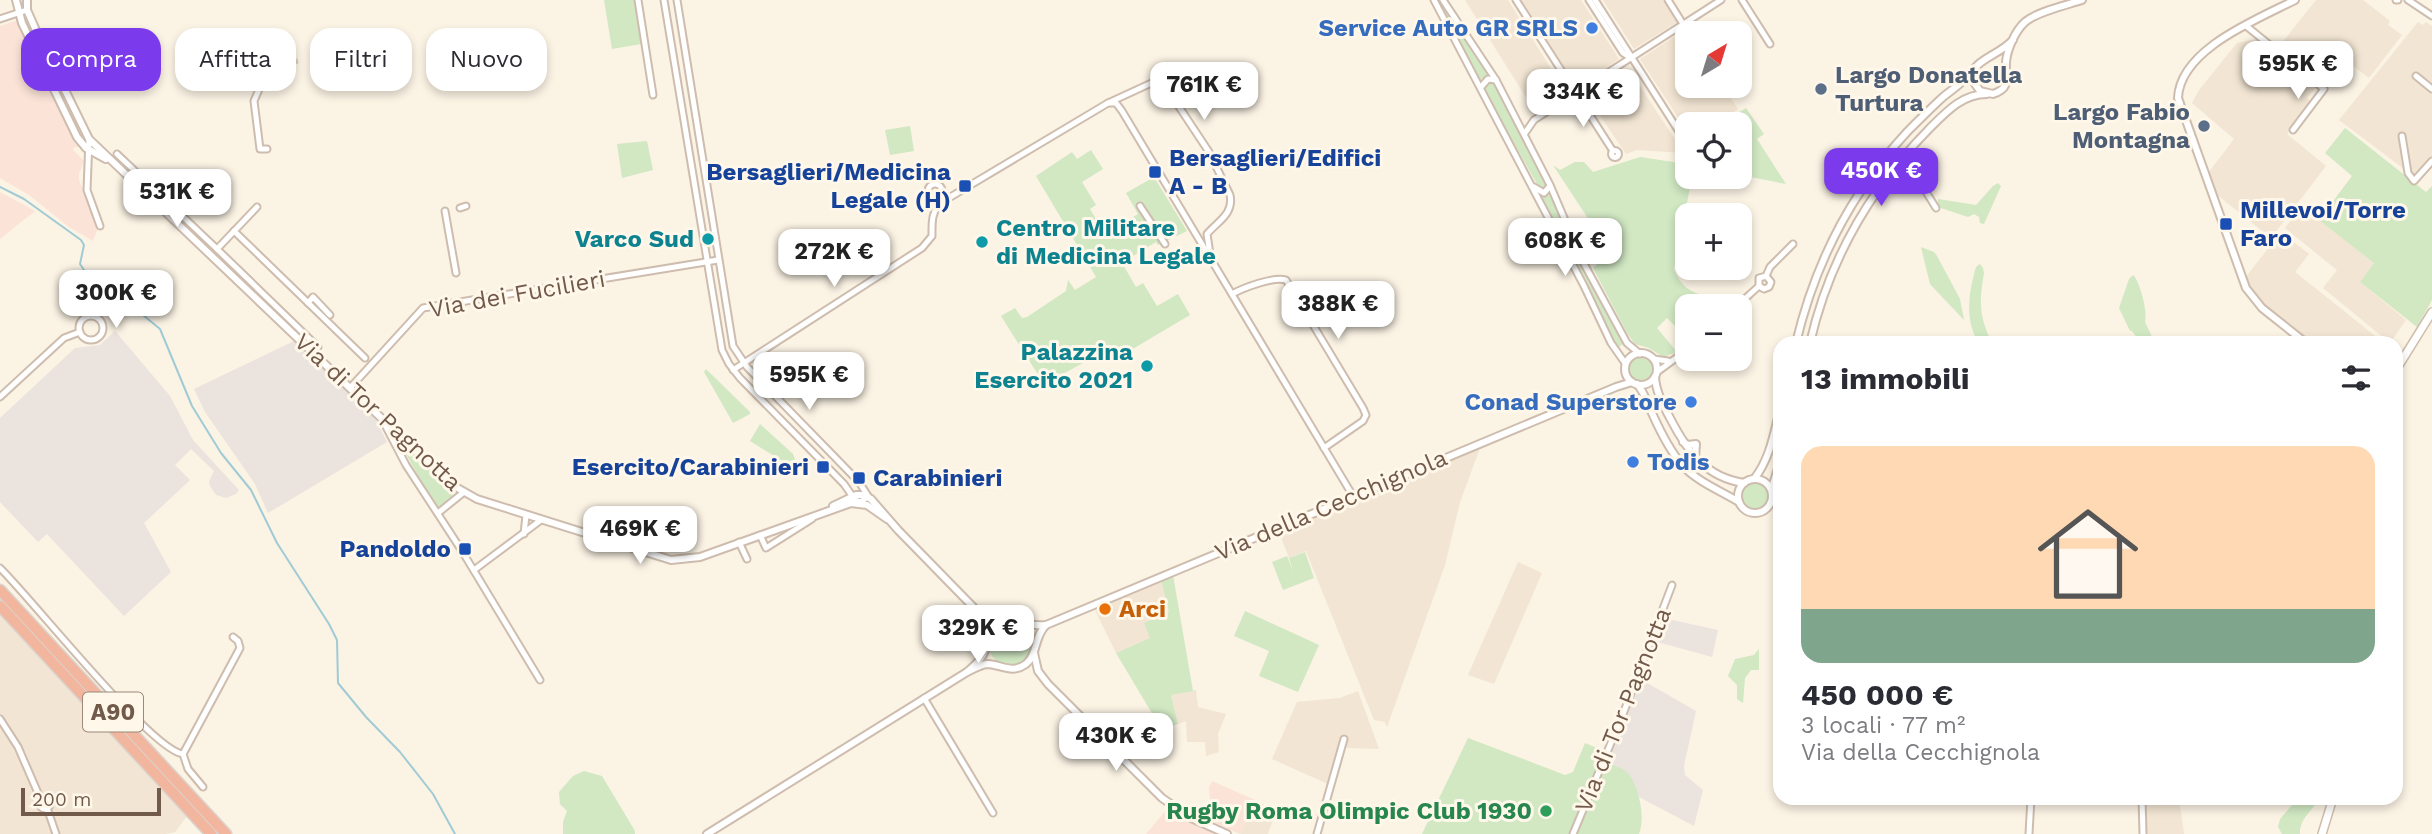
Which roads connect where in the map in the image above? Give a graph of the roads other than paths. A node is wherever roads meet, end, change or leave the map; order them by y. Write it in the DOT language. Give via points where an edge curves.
graph roads {
  1 [pos="16,0"];
  2 [pos="27,0"];
  3 [pos="638,0"];
  4 [pos="1434,0"];
  5 [pos="1443,0"];
  6 [pos="1516,0"];
  7 [pos="1589,0"];
  8 [pos="1595,0"];
  9 [pos="1668,0"];
  10 [pos="1721,0"];
  11 [pos="1742,0"];
  12 [pos="2082,0"];
  13 [pos="2294,0"];
  14 [pos="2408,0"];
  15 [pos="677,1"];
  16 [pos="664,2"];
  17 [pos="24,11"];
  18 [pos="2432,16"];
  19 [pos="0,19"];
  20 [pos="1681,21"];
  21 [pos="1688,21"];
  22 [pos="2245,25"];
  23 [pos="1675,29"];
  24 [pos="2013,40"];
  25 [pos="1770,44"];
  26 [pos="1631,58"];
  27 [pos="1989,58"];
  28 [pos="1975,68"];
  29 [pos="2006,68"];
  30 [pos="2416,76"];
  31 [pos="1496,80"];
  32 [pos="1481,88"];
  33 [pos="2432,89"];
  34 [pos="678,90"];
  35 [pos="258,91"];
  36 [pos="691,93"];
  37 [pos="1575,93"];
  38 [pos="1987,94"];
  39 [pos="653,95"];
  40 [pos="1108,103"];
  41 [pos="1517,118"];
  42 [pos="1534,120"];
  43 [pos="1675,124"];
  44 [pos="2292,130"];
  45 [pos="1525,133"];
  46 [pos="2402,136"];
  47 [pos="89,139"];
  48 [pos="1912,147"];
  49 [pos="88,149"];
  50 [pos="267,149"];
  51 [pos="1613,150"];
  52 [pos="117,154"];
  53 [pos="108,159"];
  54 [pos="2432,161"];
  55 [pos="1910,166"];
  56 [pos="1894,168"];
  57 [pos="1528,179"];
  58 [pos="1550,185"];
  59 [pos="1140,206"];
  60 [pos="257,207"];
  61 [pos="1936,208"];
  62 [pos="445,211"];
  63 [pos="100,226"];
  64 [pos="713,226"];
  65 [pos="701,228"];
  66 [pos="234,232"];
  67 [pos="1165,244"];
  68 [pos="1793,244"];
  69 [pos="217,249"];
  70 [pos="1210,257"];
  71 [pos="718,260"];
  72 [pos="706,262"];
  73 [pos="456,273"];
  74 [pos="1232,294"];
  75 [pos="1750,294"];
  76 [pos="308,303"];
  77 [pos="2432,312"];
  78 [pos="330,315"];
  79 [pos="80,332"];
  80 [pos="1798,336"];
  81 [pos="1812,336"];
  82 [pos="2297,336"];
  83 [pos="318,347"];
  84 [pos="1640,354"];
  85 [pos="365,358"];
  86 [pos="1675,358"];
  87 [pos="1654,359"];
  88 [pos="2403,359"];
  89 [pos="1671,361"];
  90 [pos="744,363"];
  91 [pos="1625,363"];
  92 [pos="733,370"];
  93 [pos="1625,373"];
  94 [pos="1656,374"];
  95 [pos="1635,383"];
  96 [pos="1616,387"];
  97 [pos="350,388"];
  98 [pos="0,397"];
  99 [pos="381,417"];
  100 [pos="1773,436"];
  101 [pos="1324,448"];
  102 [pos="855,478"];
  103 [pos="1753,479"];
  104 [pos="1745,483"];
  105 [pos="844,484"];
  106 [pos="1773,485"];
  107 [pos="1772,488"];
  108 [pos="464,492"];
  109 [pos="1353,496"];
  110 [pos="849,497"];
  111 [pos="868,497"];
  112 [pos="858,502"];
  113 [pos="1739,502"];
  114 [pos="823,512"];
  115 [pos="438,513"];
  116 [pos="526,515"];
  117 [pos="887,519"];
  118 [pos="541,520"];
  119 [pos="524,534"];
  120 [pos="760,535"];
  121 [pos="739,542"];
  122 [pos="747,559"];
  123 [pos="0,568"];
  124 [pos="474,570"];
  125 [pos="1672,585"];
  126 [pos="0,590"];
  127 [pos="0,606"];
  128 [pos="980,614"];
  129 [pos="1002,622"];
  130 [pos="1023,625"];
  131 [pos="1046,625"];
  132 [pos="233,637"];
  133 [pos="988,637"];
  134 [pos="986,646"];
  135 [pos="1034,648"];
  136 [pos="998,666"];
  137 [pos="1017,668"];
  138 [pos="967,671"];
  139 [pos="540,680"];
  140 [pos="1048,684"];
  141 [pos="924,698"];
  142 [pos="0,719"];
  143 [pos="1344,739"];
  144 [pos="183,754"];
  145 [pos="203,787"];
  146 [pos="2031,805"];
  147 [pos="2142,805"];
  148 [pos="2331,805"];
  149 [pos="993,813"];
  150 [pos="56,834"];
  151 [pos="211,834"];
  152 [pos="226,834"];
  153 [pos="707,834"];
  154 [pos="1227,834"];
  155 [pos="1317,834"];
  156 [pos="1573,834"];
  157 [pos="2029,834"];
  158 [pos="2143,834"];
  159 [pos="2322,834"];
  1 -- 17 [label="street, Via di Tor Pagnotta"];
  2 -- 17 [label="street, Via di Tor Pagnotta"];
  3 -- 39 [label="street"];
  4 -- 32 [label="street"];
  5 -- 31 [label="street"];
  6 -- 37 [label="street"];
  7 -- 26 [label="street" via="1623,53"];
  8 -- 26 [label="street"];
  9 -- 20 [label="street"];
  10 -- 21 [label="street"];
  11 -- 25 [label="street"];
  12 -- 24 [label="street" via="2029,19"];
  13 -- 22 [label="street"];
  14 -- 18 [label="street"];
  15 -- 16 [label="street"];
  15 -- 36 [label="street"];
  16 -- 34 [label="street"];
  17 -- 19 [label="street"];
  17 -- 47 [label="street, Via di Tor Pagnotta"];
  17 -- 49 [label="street, Via di Tor Pagnotta" via="34,48"];
  22 -- 44 [label="street" via="2324,89"];
  22 -- 82 [label="street" via="2208,48 2192,66 2179,88 2179,104 2246,288"];
  23 -- 26 [label="street"];
  24 -- 27 [label="street"];
  24 -- 29 [label="street"];
  26 -- 37 [label="street"];
  26 -- 43 [label="street"];
  27 -- 28 [label="street"];
  27 -- 29 [label="street"];
  28 -- 38 [label="street" via="1976,87"];
  28 -- 80 [label="street" via="1890,151 1854,201 1817,273"];
  29 -- 38 [label="street" via="2004,88"];
  30 -- 33 [label="street"];
  31 -- 32 [label="street" via="1488,79"];
  31 -- 41 [label="street"];
  32 -- 57 [label="street"];
  34 -- 36 [label="street"];
  34 -- 65 [label="street"];
  35 -- 50 [label="street" via="254,101 260,149"];
  36 -- 64 [label="street"];
  37 -- 42 [label="street"];
  37 -- 51 [label="street"];
  38 -- 48 [label="street" via="1959,102"];
  40 -- 70 [label="street" via="1116,103 1122,111"];
  40 -- 70 [label="street" via="1158,80 1178,103 1209,152 1232,202 1226,216 1206,233"];
  40 -- 90 [label="street" via="942,202 931,218 932,236 922,248"];
  41 -- 42 [label="street"];
  41 -- 45 [label="street"];
  42 -- 45 [label="street"];
  45 -- 58 [label="street"];
  46 -- 54 [label="street" via="2408,173 2414,181"];
  47 -- 49 [label="street"];
  47 -- 53 [label="street, Via di Tor Pagnotta"];
  48 -- 55 [label="street"];
  48 -- 56 [label="street"];
  49 -- 53 [label="street, Via di Tor Pagnotta"];
  49 -- 63 [label="street" via="87,190"];
  52 -- 69 [label="street"];
  53 -- 97 [label="street, Via di Tor Pagnotta"];
  55 -- 56 [label="street"];
  55 -- 61 [label="street"];
  56 -- 81 [label="street" via="1845,243 1828,280"];
  57 -- 58 [label="street" via="1541,193"];
  57 -- 91 [label="street"];
  58 -- 84 [label="street" via="1599,292 1628,344"];
  59 -- 67 [label="street"];
  60 -- 66 [label="street"];
  62 -- 73 [label="street"];
  64 -- 65 [label="street"];
  64 -- 71 [label="street"];
  65 -- 72 [label="street"];
  66 -- 69 [label="street"];
  66 -- 76 [label="street"];
  68 -- 75 [label="street" via="1766,276 1759,278 1759,286"];
  69 -- 83 [label="street"];
  70 -- 74 [label="street"];
  71 -- 72 [label="street, Via dei Fucilieri"];
  71 -- 90 [label="street" via="732,342"];
  72 -- 92 [label="street" via="722,350"];
  72 -- 97 [label="street, Via dei Fucilieri" via="423,309"];
  74 -- 101 [label="street"];
  74 -- 101 [label="street" via="1277,278 1286,280 1356,397 1366,418"];
  76 -- 78 [label="street" via="313,298"];
  76 -- 85 [label="street"];
  77 -- 88 [label="main road"];
  79 -- 79 [label="street" via="94,339 101,334 102,325 95,317 87,317"];
  79 -- 98 [label="street" via="64,338"];
  84 -- 87 [label="street"];
  84 -- 91 [label="street"];
  86 -- 89 [label="street"];
  87 -- 89 [label="street"];
  87 -- 94 [label="street"];
  89 -- 94 [label="street"];
  90 -- 92 [label="street"];
  90 -- 102 [label="street"];
  91 -- 93 [label="street"];
  92 -- 105 [label="street"];
  93 -- 95 [label="street"];
  93 -- 96 [label="street"];
  94 -- 95 [label="street" via="1648,383"];
  94 -- 104 [label="street" via="1666,411 1675,416 1674,426 1699,462 1731,481"];
  95 -- 96 [label="street, Via della Cecchignola"];
  95 -- 113 [label="street" via="1683,466"];
  96 -- 109 [label="street, Via della Cecchignola"];
  97 -- 99 [label="street, Via di Tor Pagnotta"];
  99 -- 108 [label="street, Via di Tor Pagnotta"];
  99 -- 115 [label="street" via="406,466"];
  100 -- 103 [label="street" via="1768,456"];
  101 -- 109 [label="street"];
  102 -- 105 [label="street"];
  102 -- 111 [label="street"];
  103 -- 104 [label="street"];
  103 -- 107 [label="street"];
  104 -- 113 [label="street" via="1739,490"];
  105 -- 110 [label="street"];
  106 -- 107 [label="street"];
  107 -- 113 [label="street" via="1771,503 1762,512 1748,511"];
  108 -- 115 [label="street"];
  108 -- 116 [label="street, Via di Tor Pagnotta"];
  109 -- 131 [label="street, Via della Cecchignola"];
  110 -- 111 [label="street"];
  110 -- 112 [label="street"];
  110 -- 114 [label="street, Via di Tor Pagnotta"];
  111 -- 112 [label="street"];
  111 -- 117 [label="street"];
  112 -- 114 [label="street, Via di Tor Pagnotta"];
  112 -- 117 [label="street"];
  114 -- 120 [label="street, Via di Tor Pagnotta"];
  114 -- 120 [label="street" via="766,548"];
  115 -- 124 [label="street"];
  116 -- 118 [label="street, Via di Tor Pagnotta"];
  116 -- 119 [label="street"];
  117 -- 128 [label="street"];
  118 -- 119 [label="street"];
  118 -- 121 [label="street, Via di Tor Pagnotta" via="671,560 700,557"];
  119 -- 124 [label="street"];
  120 -- 121 [label="street, Via di Tor Pagnotta"];
  121 -- 122 [label="street"];
  123 -- 144 [label="street" via="113,695 169,749"];
  124 -- 139 [label="street"];
  125 -- 156 [label="street, Via di Tor Pagnotta"];
  126 -- 152 [label="highway, A90"];
  127 -- 151 [label="highway, A90"];
  128 -- 129 [label="street"];
  128 -- 133 [label="street"];
  129 -- 130 [label="street, Via della Cecchignola"];
  129 -- 133 [label="street"];
  130 -- 131 [label="street, Via della Cecchignola"];
  130 -- 135 [label="street" via="1031,633"];
  131 -- 135 [label="street"];
  132 -- 144 [label="street" via="240,648"];
  133 -- 134 [label="street"];
  134 -- 136 [label="street"];
  134 -- 138 [label="street" via="980,660"];
  135 -- 137 [label="street" via="1026,663"];
  135 -- 140 [label="street" via="1036,668"];
  136 -- 137 [label="street"];
  136 -- 138 [label="street" via="985,664"];
  137 -- 140 [label="street" via="1032,671"];
  138 -- 141 [label="street"];
  140 -- 154 [label="street" via="1161,798"];
  141 -- 149 [label="street"];
  141 -- 153 [label="street"];
  142 -- 150 [label="street" via="18,747"];
  143 -- 155 [label="street"];
  144 -- 145 [label="street"];
  146 -- 157 [label="street"];
  147 -- 158 [label="street"];
  148 -- 159 [label="main road"];
}
